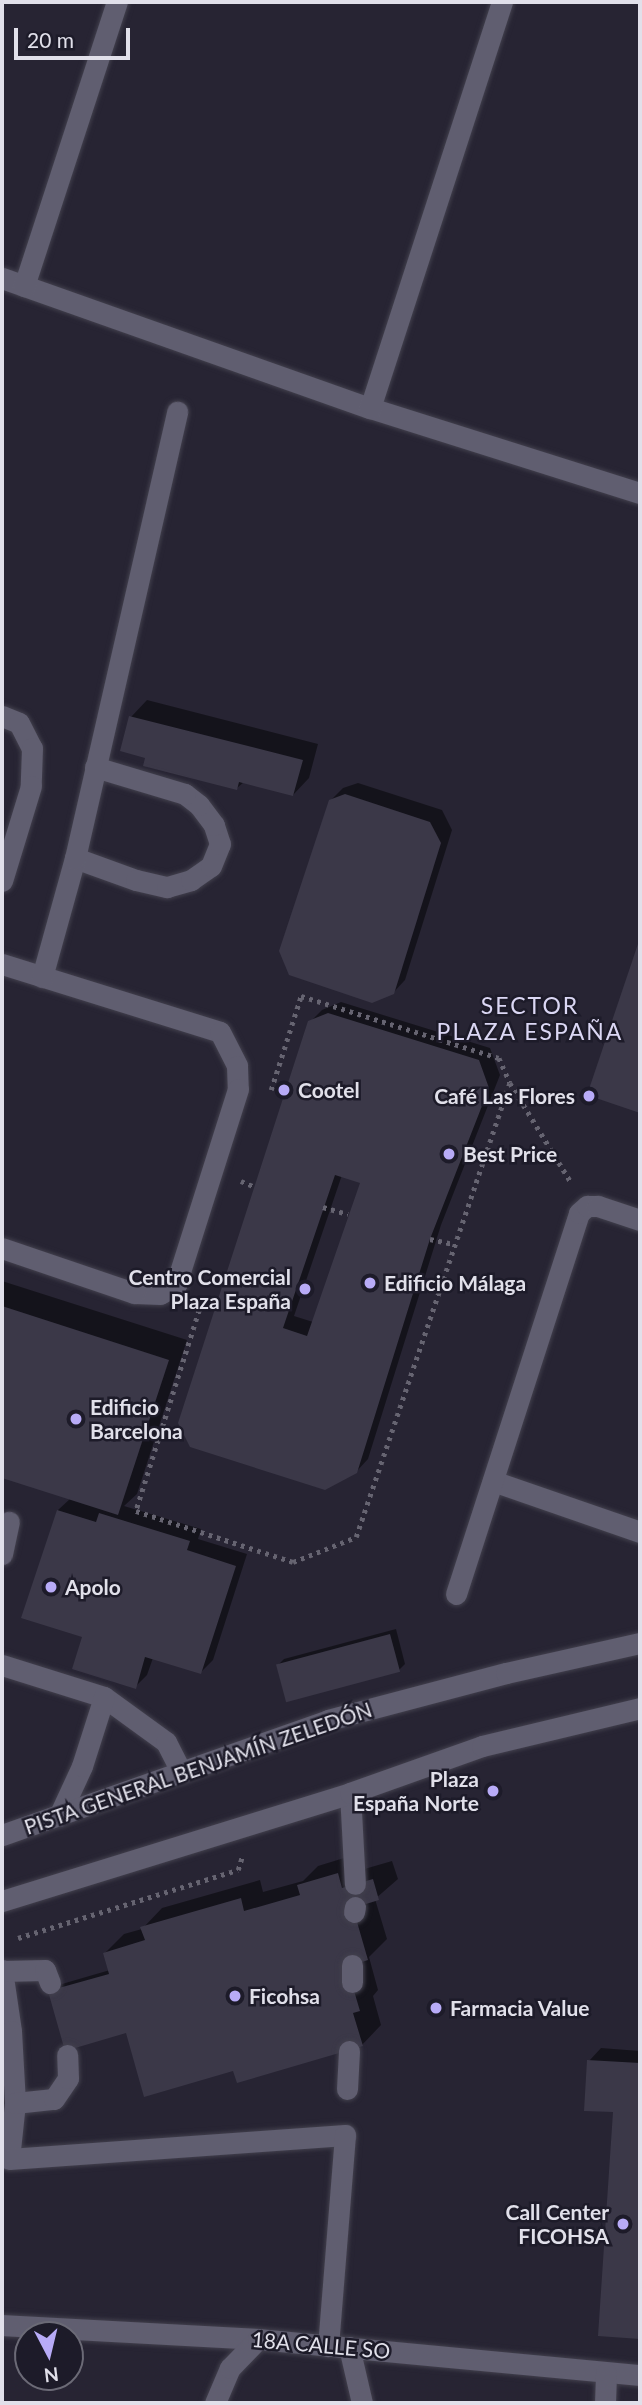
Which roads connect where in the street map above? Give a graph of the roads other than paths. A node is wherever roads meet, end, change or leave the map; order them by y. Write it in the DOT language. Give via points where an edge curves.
graph roads {
  1 [pos="117,2"];
  2 [pos="502,2"];
  3 [pos="2,278"];
  4 [pos="24,286"];
  5 [pos="370,408"];
  6 [pos="177,412"];
  7 [pos="640,493"];
  8 [pos="2,716"];
  9 [pos="95,767"];
  10 [pos="75,858"];
  11 [pos="2,881"];
  12 [pos="2,964"];
  13 [pos="42,977"];
  14 [pos="640,1220"];
  15 [pos="2,1248"];
  16 [pos="493,1481"];
  17 [pos="9,1522"];
  18 [pos="640,1532"];
  19 [pos="2,1553"];
  20 [pos="456,1594"];
  21 [pos="640,1643"];
  22 [pos="2,1665"];
  23 [pos="104,1697"];
  24 [pos="640,1708"];
  25 [pos="181,1772"];
  26 [pos="350,1793"];
  27 [pos="59,1816"];
  28 [pos="2,1835"];
  29 [pos="355,1884"];
  30 [pos="2,1901"];
  31 [pos="2,1970"];
  32 [pos="50,1983"];
  33 [pos="349,2051"];
  34 [pos="67,2055"];
  35 [pos="347,2088"];
  36 [pos="15,2103"];
  37 [pos="2,2325"];
  38 [pos="258,2339"];
  39 [pos="338,2347"];
  40 [pos="606,2373"];
  41 [pos="640,2375"];
  42 [pos="215,2403"];
  43 [pos="362,2403"];
  44 [pos="606,2403"];
  1 -- 4 [label="street"];
  2 -- 5 [label="street"];
  3 -- 4 [label="street"];
  4 -- 5 [label="street"];
  5 -- 7 [label="street"];
  6 -- 9 [label="street"];
  8 -- 11 [label="street" via="19,723 32,748 32,786"];
  9 -- 10 [label="street"];
  9 -- 10 [label="street" via="185,794 214,825 220,844 211,866 191,880 167,887"];
  10 -- 13 [label="street"];
  12 -- 13 [label="street"];
  13 -- 15 [label="street" via="220,1032 237,1066 237,1089 176,1285 159,1294 134,1293"];
  14 -- 16 [label="street" via="598,1206 587,1206 579,1213"];
  16 -- 18 [label="street"];
  16 -- 20 [label="street"];
  17 -- 19 [label="street"];
  21 -- 25 [label="street, PISTA GENERAL BENJAMÍN ZELEDÓN" via="328,1720"];
  22 -- 23 [label="street"];
  23 -- 25 [label="street" via="166,1742"];
  23 -- 27 [label="street" via="82,1766"];
  24 -- 26 [label="street" via="482,1745"];
  25 -- 27 [label="street, PISTA GENERAL BENJAMÍN ZELEDÓN"];
  26 -- 29 [label="street"];
  26 -- 30 [label="street"];
  27 -- 28 [label="street, PISTA GENERAL BENJAMÍN ZELEDÓN"];
  31 -- 32 [label="street" via="45,1969"];
  31 -- 36 [label="street"];
  33 -- 35 [label="street"];
  34 -- 36 [label="street" via="68,2078 54,2099"];
  36 -- 39 [label="street" via="9,2159 345,2135"];
  37 -- 38 [label="street, 18A CALLE SO"];
  38 -- 39 [label="street, 18A CALLE SO"];
  38 -- 42 [label="street" via="230,2368"];
  39 -- 40 [label="street, 18A CALLE SO"];
  39 -- 43 [label="street"];
  40 -- 41 [label="street, 18A CALLE SO"];
  40 -- 44 [label="street"];
}
